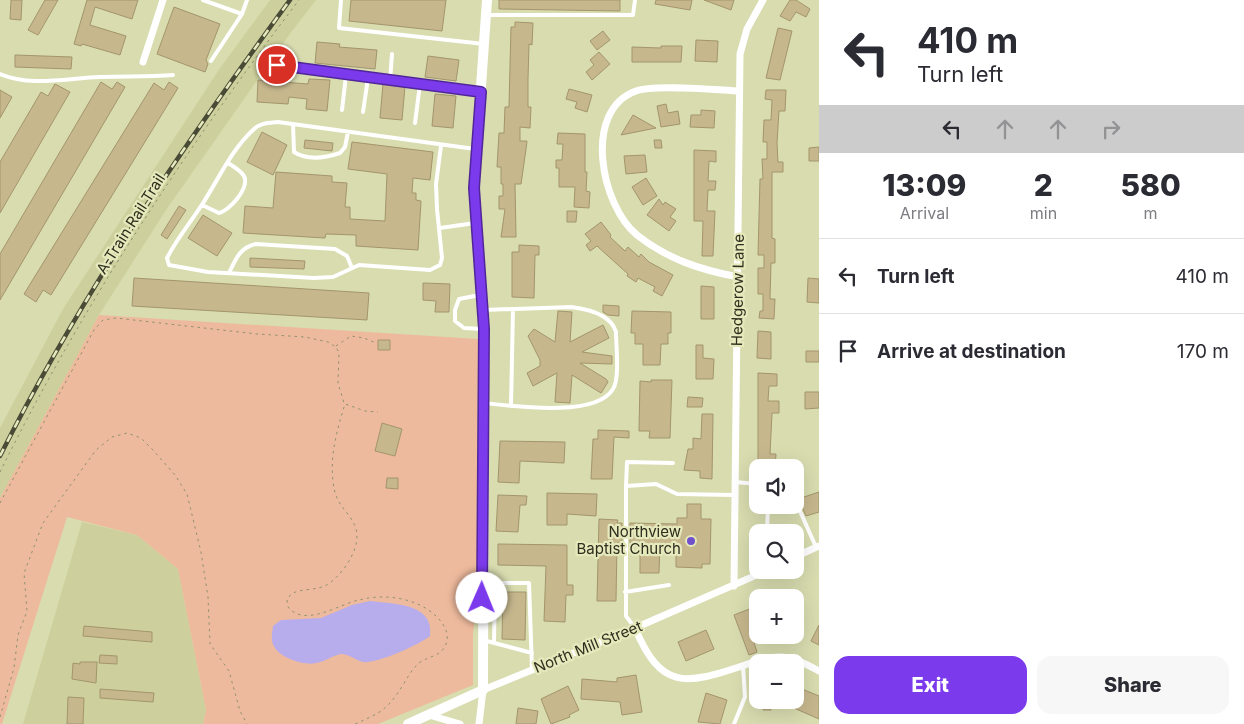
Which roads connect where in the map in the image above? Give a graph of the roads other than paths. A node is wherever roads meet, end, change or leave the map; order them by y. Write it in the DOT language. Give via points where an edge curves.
graph roads {
  1 [pos="163,0"];
  2 [pos="203,0"];
  3 [pos="246,0"];
  4 [pos="341,0"];
  5 [pos="486,0"];
  6 [pos="635,0"];
  7 [pos="763,0"];
  8 [pos="242,14"];
  9 [pos="486,15"];
  10 [pos="484,44"];
  11 [pos="392,54"];
  12 [pos="211,61"];
  13 [pos="142,62"];
  14 [pos="277,65"];
  15 [pos="0,74"];
  16 [pos="173,75"];
  17 [pos="346,75"];
  18 [pos="368,78"];
  19 [pos="390,80"];
  20 [pos="420,84"];
  21 [pos="739,91"];
  22 [pos="481,92"];
  23 [pos="342,110"];
  24 [pos="364,112"];
  25 [pos="415,123"];
  26 [pos="293,124"];
  27 [pos="348,132"];
  28 [pos="441,146"];
  29 [pos="476,149"];
  30 [pos="228,163"];
  31 [pos="202,205"];
  32 [pos="476,223"];
  33 [pos="440,228"];
  34 [pos="352,268"];
  35 [pos="229,273"];
  36 [pos="738,277"];
  37 [pos="482,295"];
  38 [pos="514,309"];
  39 [pos="483,310"];
  40 [pos="484,329"];
  41 [pos="484,403"];
  42 [pos="511,406"];
  43 [pos="672,463"];
  44 [pos="735,482"];
  45 [pos="749,483"];
  46 [pos="626,486"];
  47 [pos="735,495"];
  48 [pos="802,514"];
  49 [pos="818,546"];
  50 [pos="804,553"];
  51 [pos="749,579"];
  52 [pos="482,583"];
  53 [pos="495,583"];
  54 [pos="668,586"];
  55 [pos="734,586"];
  56 [pos="625,592"];
  57 [pos="635,628"];
  58 [pos="482,639"];
  59 [pos="494,643"];
  60 [pos="532,653"];
  61 [pos="743,666"];
  62 [pos="532,670"];
  63 [pos="819,671"];
  64 [pos="482,690"];
  65 [pos="429,715"];
  66 [pos="408,724"];
  67 [pos="460,724"];
  68 [pos="479,724"];
  69 [pos="734,724"];
  1 -- 13 [label="street"];
  2 -- 8 [label="lane"];
  3 -- 8 [label="lane"];
  4 -- 10 [label="lane" via="339,28"];
  5 -- 9 [label="main road"];
  6 -- 9 [label="lane" via="633,15"];
  7 -- 21 [label="street, Hedgerow Lane" via="742,42"];
  8 -- 12 [label="lane"];
  9 -- 10 [label="main road"];
  10 -- 22 [label="main road"];
  11 -- 19 [label="lane"];
  14 -- 17 [label="lane"];
  15 -- 16 [label="lane" via="36,82"];
  17 -- 18 [label="lane"];
  17 -- 23 [label="lane"];
  18 -- 19 [label="lane"];
  18 -- 24 [label="lane"];
  19 -- 20 [label="lane"];
  20 -- 22 [label="lane"];
  20 -- 25 [label="lane"];
  21 -- 36 [label="street, Hedgerow Lane"];
  21 -- 36 [label="street" via="637,90 618,101 608,116 603,140 608,194 620,216 636,234 688,265"];
  22 -- 29 [label="main road"];
  26 -- 27 [label="lane"];
  26 -- 27 [label="lane" via="294,152 302,157 340,153 345,147"];
  26 -- 30 [label="lane" via="266,123 253,129"];
  27 -- 28 [label="lane"];
  28 -- 29 [label="lane"];
  28 -- 33 [label="lane" via="436,184"];
  29 -- 32 [label="main road"];
  30 -- 31 [label="lane"];
  30 -- 31 [label="lane" via="244,176 242,189 225,212 219,213"];
  31 -- 35 [label="lane" via="166,258 169,265"];
  32 -- 33 [label="lane"];
  32 -- 37 [label="main road"];
  33 -- 34 [label="lane" via="442,258 440,265 430,270 359,265"];
  34 -- 35 [label="lane" via="333,277 314,278"];
  34 -- 35 [label="lane" via="347,256 334,249 256,244 239,252"];
  36 -- 44 [label="street, Hedgerow Lane"];
  37 -- 39 [label="main road"];
  37 -- 40 [label="lane" via="459,300 455,321 464,328"];
  38 -- 39 [label="lane"];
  38 -- 42 [label="lane"];
  38 -- 42 [label="lane" via="572,307 605,317 614,325 616,332 616,380 613,390 604,398 585,406"];
  39 -- 40 [label="main road"];
  40 -- 41 [label="main road"];
  41 -- 42 [label="lane"];
  41 -- 52 [label="main road"];
  43 -- 46 [label="lane" via="626,462"];
  44 -- 45 [label="lane"];
  44 -- 47 [label="street, Hedgerow Lane"];
  46 -- 47 [label="lane" via="656,484 677,494"];
  46 -- 56 [label="lane"];
  47 -- 55 [label="street, Hedgerow Lane"];
  48 -- 49 [label="lane"];
  49 -- 50 [label="street"];
  51 -- 55 [label="street, North Mill Street"];
  52 -- 53 [label="lane"];
  52 -- 58 [label="main road"];
  53 -- 59 [label="lane"];
  53 -- 60 [label="lane" via="529,583"];
  54 -- 56 [label="lane"];
  55 -- 57 [label="street, North Mill Street"];
  56 -- 57 [label="lane" via="626,616"];
  57 -- 61 [label="street" via="651,660 674,676 699,679"];
  57 -- 62 [label="street, North Mill Street"];
  58 -- 59 [label="lane"];
  58 -- 64 [label="main road"];
  59 -- 60 [label="lane"];
  60 -- 62 [label="lane"];
  61 -- 63 [label="street" via="766,658 783,657"];
  61 -- 69 [label="lane" via="745,697"];
  62 -- 64 [label="street, North Mill Street"];
  64 -- 65 [label="main road, North Mill Street"];
  64 -- 68 [label="street"];
  65 -- 66 [label="main road, North Mill Street"];
  65 -- 67 [label="street"];
}
